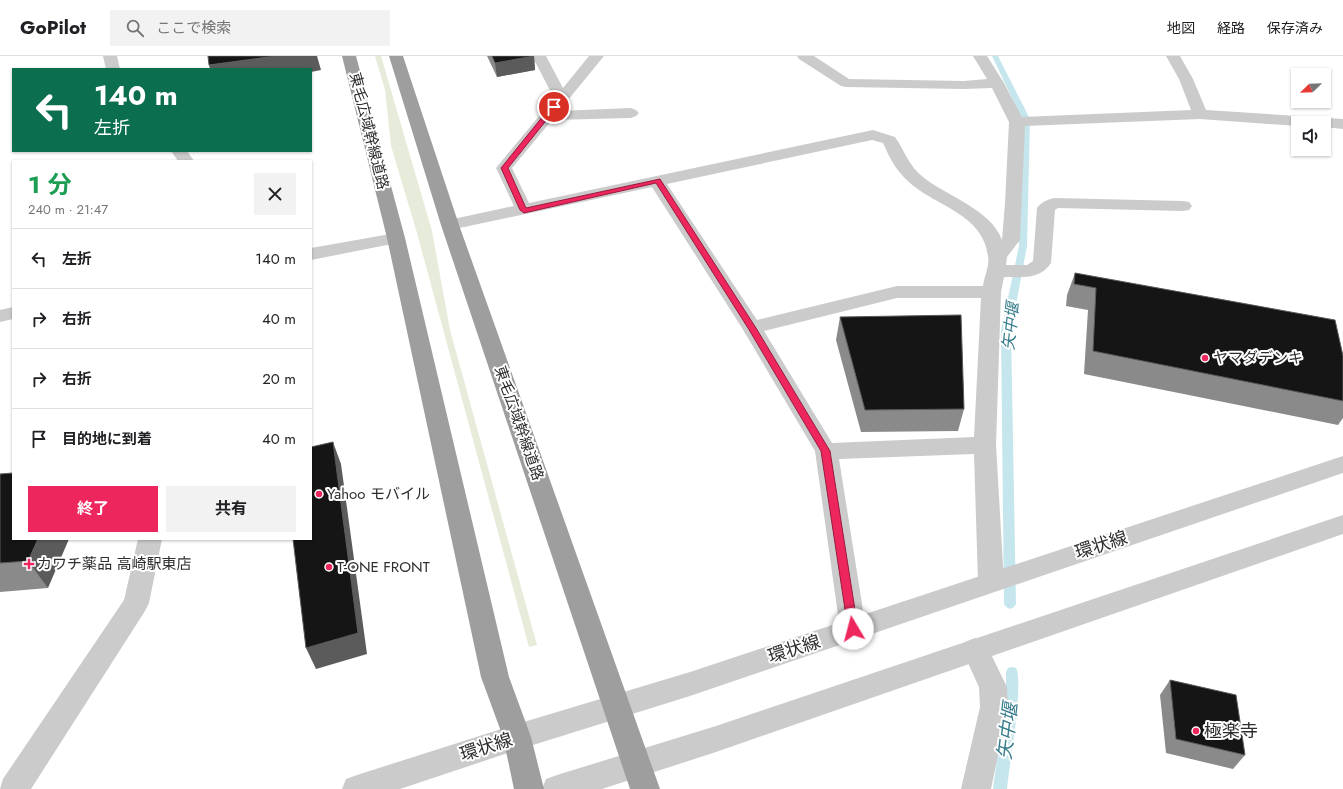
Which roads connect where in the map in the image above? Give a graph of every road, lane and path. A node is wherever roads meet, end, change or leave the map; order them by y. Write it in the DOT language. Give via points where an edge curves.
graph roads {
  1 [pos="110,56"];
  2 [pos="349,56"];
  3 [pos="396,56"];
  4 [pos="539,56"];
  5 [pos="597,56"];
  6 [pos="804,56"];
  7 [pos="980,56"];
  8 [pos="1173,56"];
  9 [pos="113,68"];
  10 [pos="997,83"];
  11 [pos="562,98"];
  12 [pos="631,113"];
  13 [pos="1200,114"];
  14 [pos="547,116"];
  15 [pos="1024,121"];
  16 [pos="1343,124"];
  17 [pos="657,181"];
  18 [pos="1183,206"];
  19 [pos="524,210"];
  20 [pos="450,225"];
  21 [pos="396,238"];
  22 [pos="312,254"];
  23 [pos="999,266"];
  24 [pos="991,292"];
  25 [pos="12,313"];
  26 [pos="0,316"];
  27 [pos="752,328"];
  28 [pos="985,445"];
  29 [pos="826,451"];
  30 [pos="1343,464"];
  31 [pos="1343,524"];
  32 [pos="150,540"];
  33 [pos="991,582"];
  34 [pos="853,629"];
  35 [pos="975,650"];
  36 [pos="617,707"];
  37 [pos="517,737"];
  38 [pos="641,777"];
  39 [pos="14,789"];
  40 [pos="358,789"];
  41 [pos="529,789"];
  42 [pos="557,789"];
  43 [pos="976,789"];
  1 -- 9 [label="street"];
  2 -- 21 [label="highway, 東毛広域幹線道路"];
  3 -- 20 [label="highway, 東毛広域幹線道路"];
  4 -- 11 [label="street"];
  5 -- 11 [label="street"];
  6 -- 10 [label="street" via="846,83"];
  7 -- 10 [label="street"];
  8 -- 13 [label="street" via="1186,79"];
  10 -- 15 [label="street"];
  11 -- 14 [label="street"];
  12 -- 14 [label="street"];
  13 -- 15 [label="street"];
  13 -- 16 [label="street"];
  14 -- 19 [label="street" via="504,168"];
  15 -- 23 [label="street" via="1011,240"];
  17 -- 19 [label="street"];
  17 -- 23 [label="street" via="873,135 889,140 902,166 916,181 973,215 990,235"];
  17 -- 27 [label="street"];
  18 -- 23 [label="street" via="1054,202 1046,208 1042,263 1032,271"];
  19 -- 20 [label="street"];
  20 -- 36 [label="highway, 東毛広域幹線道路"];
  21 -- 22 [label="street"];
  21 -- 37 [label="highway, 東毛広域幹線道路" via="494,677"];
  23 -- 24 [label="street"];
  24 -- 27 [label="street" via="897,292"];
  24 -- 28 [label="street"];
  25 -- 26 [label="street"];
  27 -- 29 [label="street"];
  28 -- 29 [label="street"];
  28 -- 33 [label="street"];
  29 -- 34 [label="street"];
  30 -- 33 [label="street, 環状線"];
  31 -- 35 [label="street"];
  32 -- 39 [label="street" via="136,603"];
  33 -- 34 [label="street, 環状線"];
  34 -- 36 [label="street, 環状線"];
  35 -- 38 [label="street"];
  35 -- 43 [label="street" via="993,688 994,707"];
  36 -- 37 [label="street, 環状線"];
  36 -- 38 [label="highway, 東毛広域幹線道路"];
  37 -- 40 [label="street, 環状線"];
  37 -- 41 [label="highway, 東毛広域幹線道路"];
  38 -- 42 [label="street"];
}
